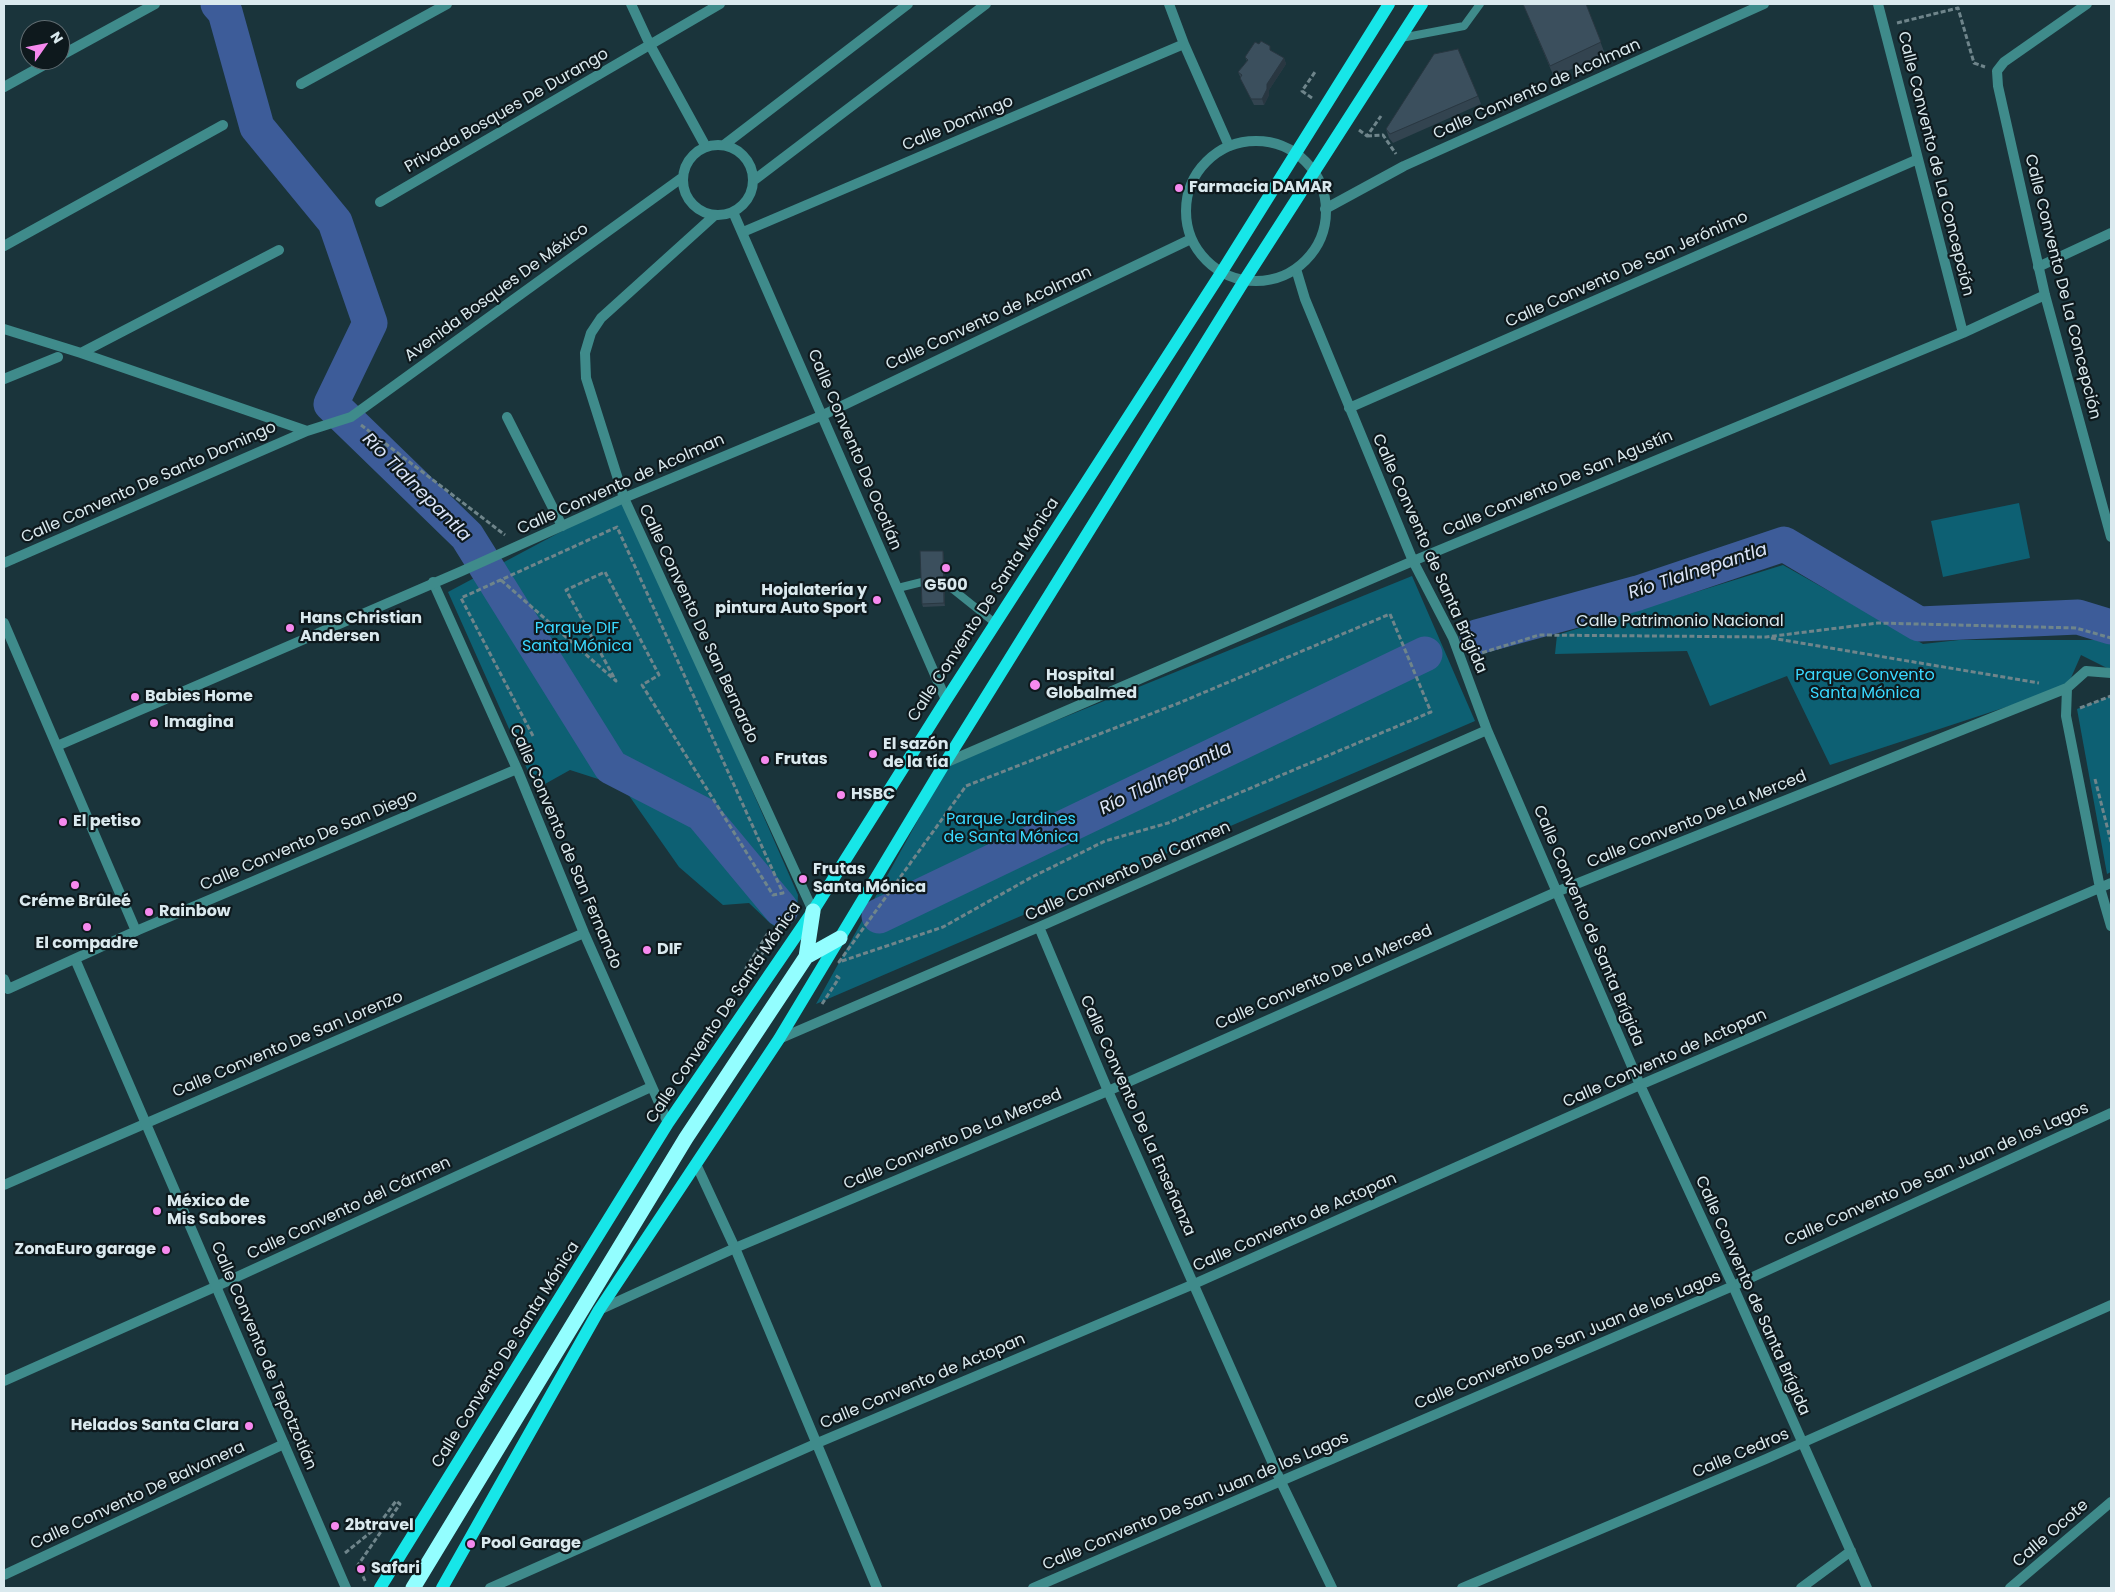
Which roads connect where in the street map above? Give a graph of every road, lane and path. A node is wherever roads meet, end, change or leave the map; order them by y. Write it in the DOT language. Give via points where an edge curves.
graph roads {
  1 [pos="155,4"];
  2 [pos="447,4"];
  3 [pos="631,4"];
  4 [pos="720,4"];
  5 [pos="908,4"];
  6 [pos="986,4"];
  7 [pos="1169,4"];
  8 [pos="1389,4"];
  9 [pos="1422,4"];
  10 [pos="1480,4"];
  11 [pos="1764,4"];
  12 [pos="1878,4"];
  13 [pos="2087,4"];
  14 [pos="1884,26"];
  15 [pos="1401,38"];
  16 [pos="1184,44"];
  17 [pos="650,45"];
  18 [pos="70,51"];
  19 [pos="36,70"];
  20 [pos="1997,71"];
  21 [pos="1315,72"];
  22 [pos="301,84"];
  23 [pos="4,88"];
  24 [pos="1325,107"];
  25 [pos="1381,116"];
  26 [pos="1346,122"];
  27 [pos="223,125"];
  28 [pos="1367,136"];
  29 [pos="724,145"];
  30 [pos="1229,146"];
  31 [pos="706,147"];
  32 [pos="1295,154"];
  33 [pos="1918,159"];
  34 [pos="1404,166"];
  35 [pos="1314,172"];
  36 [pos="684,177"];
  37 [pos="753,181"];
  38 [pos="380,202"];
  39 [pos="1325,209"];
  40 [pos="733,212"];
  41 [pos="715,214"];
  42 [pos="743,232"];
  43 [pos="2111,233"];
  44 [pos="1191,239"];
  45 [pos="4,246"];
  46 [pos="279,250"];
  47 [pos="2038,267"];
  48 [pos="1296,269"];
  49 [pos="1221,273"];
  50 [pos="1244,281"];
  51 [pos="2045,295"];
  52 [pos="4,329"];
  53 [pos="1963,333"];
  54 [pos="81,353"];
  55 [pos="58,357"];
  56 [pos="4,379"];
  57 [pos="1349,408"];
  58 [pos="822,415"];
  59 [pos="351,417"];
  60 [pos="507,417"];
  61 [pos="324,426"];
  62 [pos="307,431"];
  63 [pos="624,498"];
  64 [pos="562,526"];
  65 [pos="2111,537"];
  66 [pos="519,546"];
  67 [pos="1413,561"];
  68 [pos="4,563"];
  69 [pos="501,580"];
  70 [pos="433,582"];
  71 [pos="922,582"];
  72 [pos="944,583"];
  73 [pos="898,588"];
  74 [pos="1390,614"];
  75 [pos="4,623"];
  76 [pos="995,623"];
  77 [pos="1766,637"];
  78 [pos="2111,638"];
  79 [pos="1459,655"];
  80 [pos="2111,674"];
  81 [pos="2068,688"];
  82 [pos="2111,696"];
  83 [pos="946,700"];
  84 [pos="2077,709"];
  85 [pos="1487,730"];
  86 [pos="533,736"];
  87 [pos="57,746"];
  88 [pos="945,763"];
  89 [pos="517,769"];
  90 [pos="2094,775"];
  91 [pos="2111,842"];
  92 [pos="2111,883"];
  93 [pos="2100,888"];
  94 [pos="1556,892"];
  95 [pos="813,911"];
  96 [pos="2111,926"];
  97 [pos="1039,927"];
  98 [pos="136,932"];
  99 [pos="584,933"];
  100 [pos="840,938"];
  101 [pos="806,957"];
  102 [pos="759,958"];
  103 [pos="76,959"];
  104 [pos="746,968"];
  105 [pos="5,986"];
  106 [pos="779,1039"];
  107 [pos="1640,1085"];
  108 [pos="651,1087"];
  109 [pos="1108,1091"];
  110 [pos="2111,1113"];
  111 [pos="146,1123"];
  112 [pos="668,1123"];
  113 [pos="696,1164"];
  114 [pos="4,1185"];
  115 [pos="735,1248"];
  116 [pos="1194,1284"];
  117 [pos="217,1286"];
  118 [pos="1733,1286"];
  119 [pos="2111,1305"];
  120 [pos="599,1310"];
  121 [pos="4,1381"];
  122 [pos="284,1444"];
  123 [pos="815,1444"];
  124 [pos="1802,1444"];
  125 [pos="1282,1482"];
  126 [pos="2111,1502"];
  127 [pos="1851,1551"];
  128 [pos="335,1561"];
  129 [pos="4,1575"];
  130 [pos="346,1588"];
  131 [pos="368,1588"];
  132 [pos="380,1588"];
  133 [pos="414,1588"];
  134 [pos="442,1588"];
  135 [pos="490,1588"];
  136 [pos="877,1588"];
  137 [pos="1033,1588"];
  138 [pos="1332,1588"];
  139 [pos="1462,1588"];
  140 [pos="1801,1588"];
  141 [pos="1868,1588"];
  142 [pos="2010,1588"];
  1 -- 18 [label="street"];
  2 -- 22 [label="street"];
  3 -- 17 [label="street"];
  4 -- 17 [label="street, Privada Bosques De Durango"];
  5 -- 29 [label="street"];
  6 -- 37 [label="street"];
  7 -- 16 [label="street"];
  8 -- 24 [label="main road, Calle Convento De Santa Mónica"];
  9 -- 15 [label="main road"];
  10 -- 15 [label="lane" via="1464,26"];
  11 -- 34 [label="street, Calle Convento de Acolman"];
  12 -- 14 [label="street, Calle Convento de La Concepción"];
  13 -- 20 [label="street" via="2004,62"];
  14 -- 20 [label="path" via="1958,8 1974,63"];
  14 -- 33 [label="street, Calle Convento de La Concepción"];
  15 -- 26 [label="main road"];
  16 -- 30 [label="street"];
  16 -- 42 [label="street, Calle Domingo"];
  17 -- 31 [label="street"];
  17 -- 38 [label="street, Privada Bosques De Durango"];
  19 -- 23 [label="street"];
  20 -- 47 [label="street, Calle Convento De La Concepción"];
  21 -- 24 [label="path" via="1302,91"];
  24 -- 32 [label="main road, Calle Convento De Santa Mónica"];
  25 -- 28 [label="path"];
  26 -- 28 [label="path"];
  26 -- 35 [label="main road"];
  27 -- 45 [label="street"];
  28 -- 34 [label="path" via="1383,135"];
  29 -- 31 [label="street"];
  29 -- 37 [label="street" via="744,156 751,166"];
  30 -- 32 [label="street" via="1263,141 1280,145"];
  30 -- 44 [label="street" via="1203,165 1188,192 1186,224"];
  31 -- 36 [label="street" via="689,160"];
  32 -- 35 [label="street"];
  32 -- 49 [label="main road, Calle Convento De Santa Mónica"];
  33 -- 53 [label="street, Calle Convento de La Concepción"];
  33 -- 57 [label="street, Calle Convento De San Jerónimo"];
  34 -- 39 [label="street, Calle Convento de Acolman"];
  35 -- 39 [label="street"];
  35 -- 50 [label="main road"];
  36 -- 41 [label="street" via="684,188 691,202 704,212"];
  36 -- 59 [label="street, Avenida Bosques De México"];
  37 -- 40 [label="street" via="748,199"];
  39 -- 48 [label="street" via="1323,231 1317,246"];
  40 -- 41 [label="street"];
  40 -- 42 [label="street, Calle Convento De Ocotlán"];
  41 -- 63 [label="street, Calle Convento De San Bernardo" via="601,318 591,333 585,353 586,378"];
  42 -- 58 [label="street, Calle Convento De Ocotlán"];
  43 -- 47 [label="street"];
  44 -- 49 [label="street" via="1199,253"];
  44 -- 58 [label="street, Calle Convento de Acolman"];
  46 -- 54 [label="street"];
  47 -- 51 [label="street, Calle Convento De La Concepción"];
  48 -- 50 [label="street" via="1273,280"];
  48 -- 57 [label="street, Calle Convento de Santa Brígida" via="1304,299"];
  49 -- 50 [label="street"];
  49 -- 76 [label="main road, Calle Convento De Santa Mónica"];
  50 -- 88 [label="main road"];
  51 -- 53 [label="street, Calle Convento De San Agustín"];
  51 -- 65 [label="street, Calle Convento De La Concepción"];
  52 -- 54 [label="street"];
  53 -- 67 [label="street, Calle Convento De San Agustín"];
  54 -- 62 [label="street"];
  55 -- 56 [label="street"];
  57 -- 67 [label="street, Calle Convento de Santa Brígida"];
  58 -- 63 [label="street, Calle Convento de Acolman"];
  58 -- 73 [label="street, Calle Convento De Ocotlán"];
  59 -- 61 [label="street, Avenida Bosques De México"];
  59 -- 66 [label="path"];
  60 -- 64 [label="street"];
  61 -- 62 [label="street, Calle Convento De Santo Domingo"];
  62 -- 68 [label="street, Calle Convento De Santo Domingo"];
  63 -- 64 [label="street, Calle Convento de Acolman"];
  63 -- 95 [label="street, Calle Convento De San Bernardo"];
  64 -- 66 [label="street, Calle Convento de Acolman"];
  66 -- 70 [label="street, Calle Convento de Acolman"];
  67 -- 79 [label="street, Calle Convento de Santa Brígida"];
  67 -- 88 [label="street, Calle Convento De San Agustín"];
  69 -- 69 [label="path" via="617,527 783,893 773,895 642,686 659,675 605,572 566,590 616,681"];
  69 -- 86 [label="path" via="461,598"];
  70 -- 87 [label="street, Calle Convento de Acolman"];
  70 -- 89 [label="street, Calle Convento de San Fernando"];
  71 -- 73 [label="lane"];
  72 -- 76 [label="lane"];
  73 -- 83 [label="street, Calle Convento De Ocotlán"];
  74 -- 74 [label="path" via="1179,703 966,786 839,962 943,927 1105,841 1168,823 1431,712"];
  75 -- 87 [label="street"];
  76 -- 83 [label="main road, Calle Convento De Santa Mónica"];
  77 -- 78 [label="path, Calle Patrimonio Nacional" via="1878,623 2076,628"];
  77 -- 79 [label="path, Calle Patrimonio Nacional" via="1539,635"];
  77 -- 81 [label="path"];
  79 -- 85 [label="street, Calle Convento de Santa Brígida"];
  80 -- 81 [label="street" via="2086,671"];
  81 -- 93 [label="street" via="2066,716"];
  81 -- 94 [label="street, Calle Convento De La Merced"];
  82 -- 84 [label="path"];
  83 -- 95 [label="main road, Calle Convento De Santa Mónica"];
  85 -- 94 [label="street, Calle Convento de Santa Brígida"];
  85 -- 97 [label="street, Calle Convento Del Carmen"];
  87 -- 98 [label="street"];
  88 -- 100 [label="main road"];
  89 -- 98 [label="street, Calle Convento De San Diego"];
  89 -- 99 [label="street, Calle Convento de San Fernando"];
  90 -- 91 [label="path"];
  92 -- 93 [label="street, Calle Convento de Actopan"];
  93 -- 96 [label="street"];
  93 -- 107 [label="street, Calle Convento de Actopan"];
  94 -- 107 [label="street, Calle Convento de Santa Brígida"];
  94 -- 109 [label="street, Calle Convento De La Merced"];
  95 -- 101 [label="highway"];
  95 -- 112 [label="main road, Calle Convento De Santa Mónica"];
  97 -- 106 [label="street, Calle Convento Del Carmen"];
  97 -- 109 [label="street, Calle Convento De La Enseñanza"];
  98 -- 103 [label="street, Calle Convento De San Diego"];
  99 -- 108 [label="street, Calle Convento de San Fernando"];
  99 -- 111 [label="street, Calle Convento De San Lorenzo"];
  100 -- 101 [label="highway"];
  100 -- 106 [label="main road"];
  101 -- 133 [label="highway" via="686,1138"];
  102 -- 104 [label="path" via="773,937 768,933"];
  103 -- 105 [label="street, Calle Convento De San Diego"];
  103 -- 111 [label="street, Calle Convento de Tepotzotlán"];
  106 -- 113 [label="main road"];
  107 -- 116 [label="street, Calle Convento de Actopan"];
  107 -- 118 [label="street, Calle Convento de Santa Brígida"];
  108 -- 112 [label="street, Calle Convento de San Fernando"];
  108 -- 117 [label="street, Calle Convento del Cármen"];
  109 -- 115 [label="street, Calle Convento De La Merced"];
  109 -- 116 [label="street, Calle Convento De La Enseñanza"];
  110 -- 118 [label="street, Calle Convento De San Juan de los Lagos"];
  111 -- 114 [label="street, Calle Convento De San Lorenzo"];
  111 -- 117 [label="street, Calle Convento de Tepotzotlán"];
  112 -- 132 [label="main road, Calle Convento De Santa Mónica"];
  113 -- 115 [label="street"];
  113 -- 120 [label="main road"];
  115 -- 120 [label="street, Calle Convento De La Merced"];
  115 -- 123 [label="street"];
  116 -- 123 [label="street, Calle Convento de Actopan"];
  116 -- 125 [label="street, Calle Convento De La Enseñanza"];
  117 -- 121 [label="street, Calle Convento del Cármen"];
  117 -- 122 [label="street, Calle Convento de Tepotzotlán"];
  118 -- 124 [label="street, Calle Convento de Santa Brígida"];
  118 -- 125 [label="street, Calle Convento De San Juan de los Lagos"];
  119 -- 124 [label="street, Calle Cedros"];
  120 -- 134 [label="main road"];
  122 -- 128 [label="street, Calle Convento de Tepotzotlán"];
  122 -- 129 [label="street, Calle Convento De Balvanera"];
  123 -- 135 [label="street, Calle Convento de Actopan"];
  123 -- 136 [label="street"];
  124 -- 127 [label="street, Calle Convento de Santa Brígida"];
  124 -- 139 [label="street, Calle Cedros"];
  125 -- 137 [label="street, Calle Convento De San Juan de los Lagos"];
  125 -- 138 [label="street, Calle Convento De La Enseñanza"];
  126 -- 142 [label="street, Calle Ocote"];
  127 -- 140 [label="street"];
  127 -- 141 [label="street, Calle Convento de Santa Brígida"];
  128 -- 130 [label="street, Calle Convento de Tepotzotlán"];
  128 -- 131 [label="path" via="376,1528 396,1501 400,1504 358,1565"];
}
